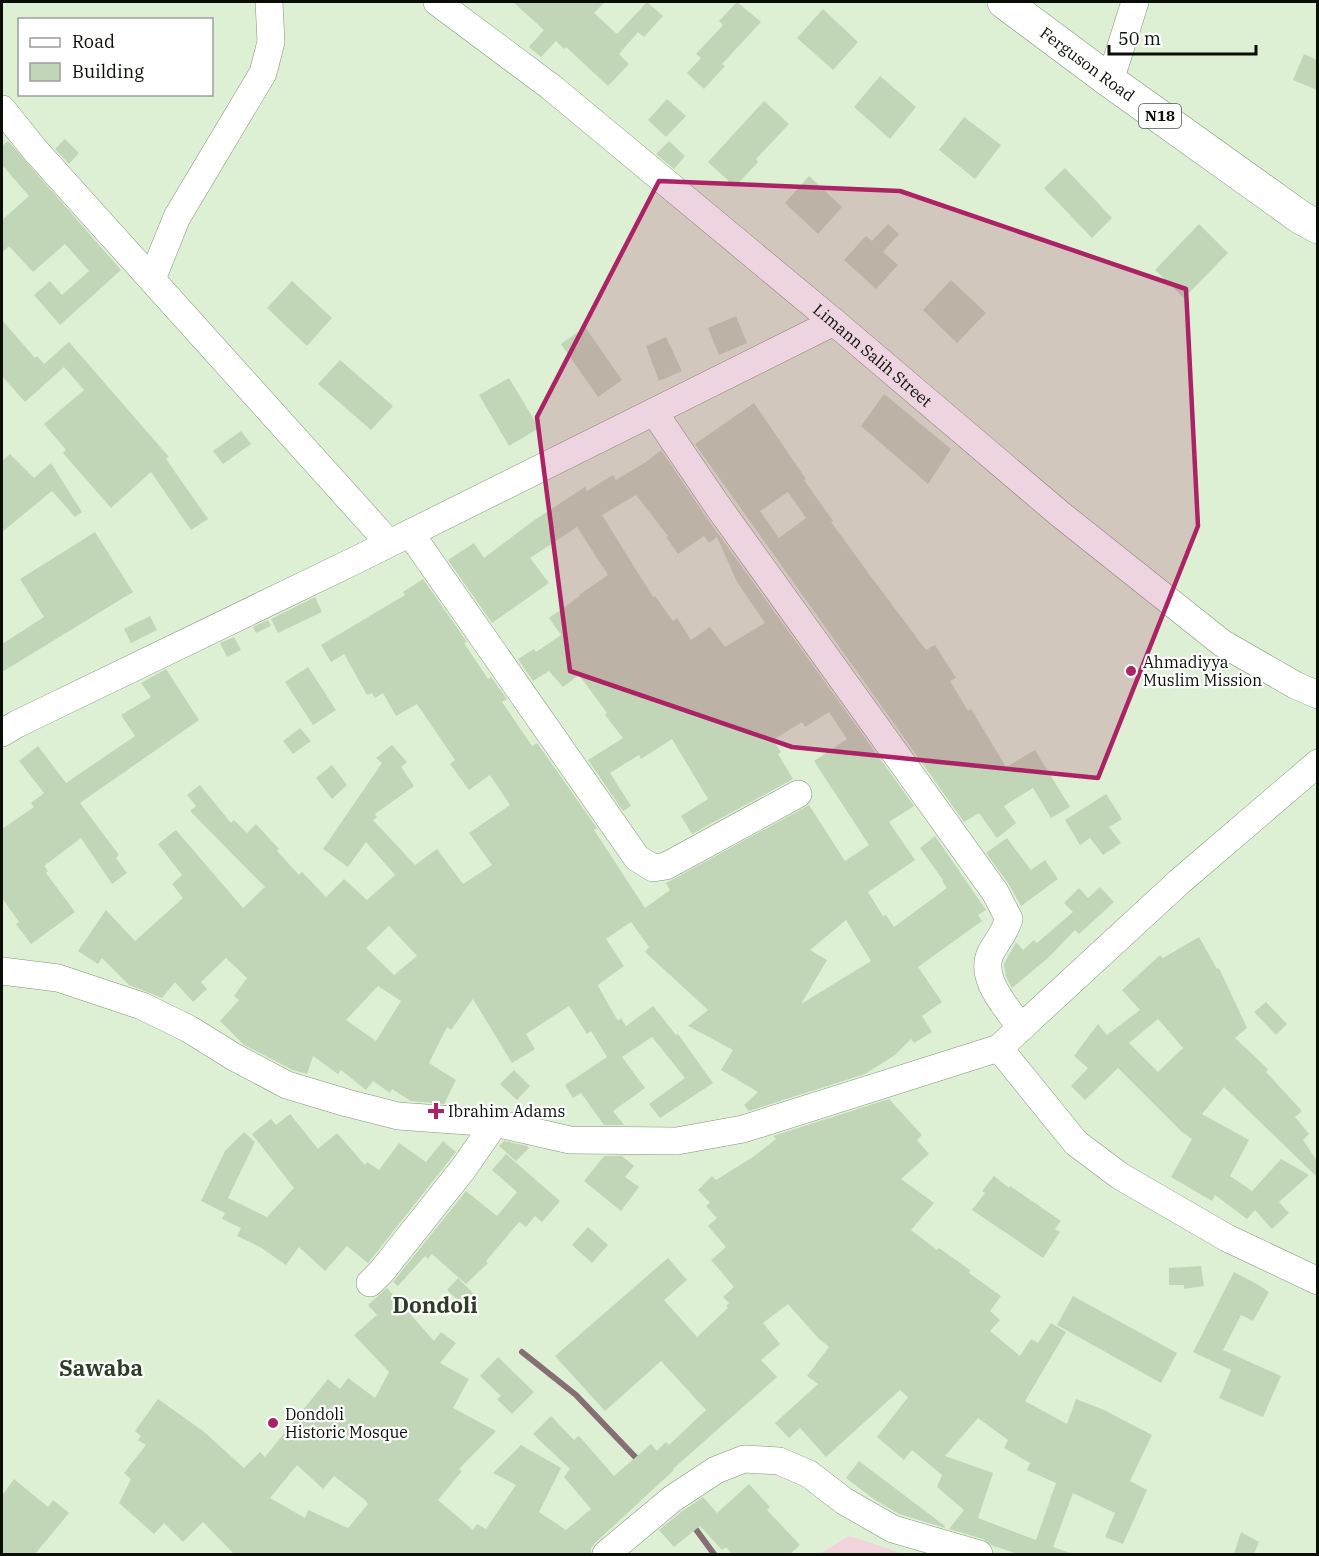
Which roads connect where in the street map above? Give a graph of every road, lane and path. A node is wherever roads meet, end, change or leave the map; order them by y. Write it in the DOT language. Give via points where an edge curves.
graph roads {
  1 [pos="269,2"];
  2 [pos="436,2"];
  3 [pos="1004,2"];
  4 [pos="1135,2"];
  5 [pos="1110,81"];
  6 [pos="2,109"];
  7 [pos="1317,228"];
  8 [pos="152,279"];
  9 [pos="834,322"];
  10 [pos="654,411"];
  11 [pos="400,538"];
  12 [pos="1317,694"];
  13 [pos="2,734"];
  14 [pos="1317,763"];
  15 [pos="798,794"];
  16 [pos="2,971"];
  17 [pos="1021,1028"];
  18 [pos="999,1048"];
  19 [pos="495,1123"];
  20 [pos="1317,1281"];
  21 [pos="370,1283"];
  22 [pos="606,1554"];
  23 [pos="979,1554"];
  1 -- 8 [label="street" via="271,42 263,73 177,218"];
  2 -- 9 [label="street, Limann Salih Street" via="551,87"];
  3 -- 5 [label="highway, Ferguson Road / N18"];
  4 -- 5 [label="street"];
  5 -- 7 [label="highway, Ferguson Road / N18"];
  6 -- 8 [label="street"];
  8 -- 11 [label="street"];
  9 -- 10 [label="street"];
  9 -- 12 [label="street, Limann Salih Street" via="1060,514 1222,643"];
  10 -- 11 [label="street"];
  10 -- 17 [label="street" via="724,515 995,892 1009,919 987,967 990,981"];
  11 -- 13 [label="street"];
  11 -- 15 [label="street" via="637,858 653,868 666,866"];
  14 -- 17 [label="street" via="1179,882"];
  16 -- 19 [label="street" via="58,978 142,1006 287,1085 398,1116"];
  17 -- 18 [label="street"];
  18 -- 19 [label="street" via="743,1130 677,1141 570,1140"];
  18 -- 20 [label="street" via="1076,1143 1120,1176 1227,1238"];
  19 -- 21 [label="street" via="463,1169"];
  22 -- 23 [label="street" via="672,1499 716,1470 744,1459 779,1461 809,1474 843,1501 893,1529"];
}
